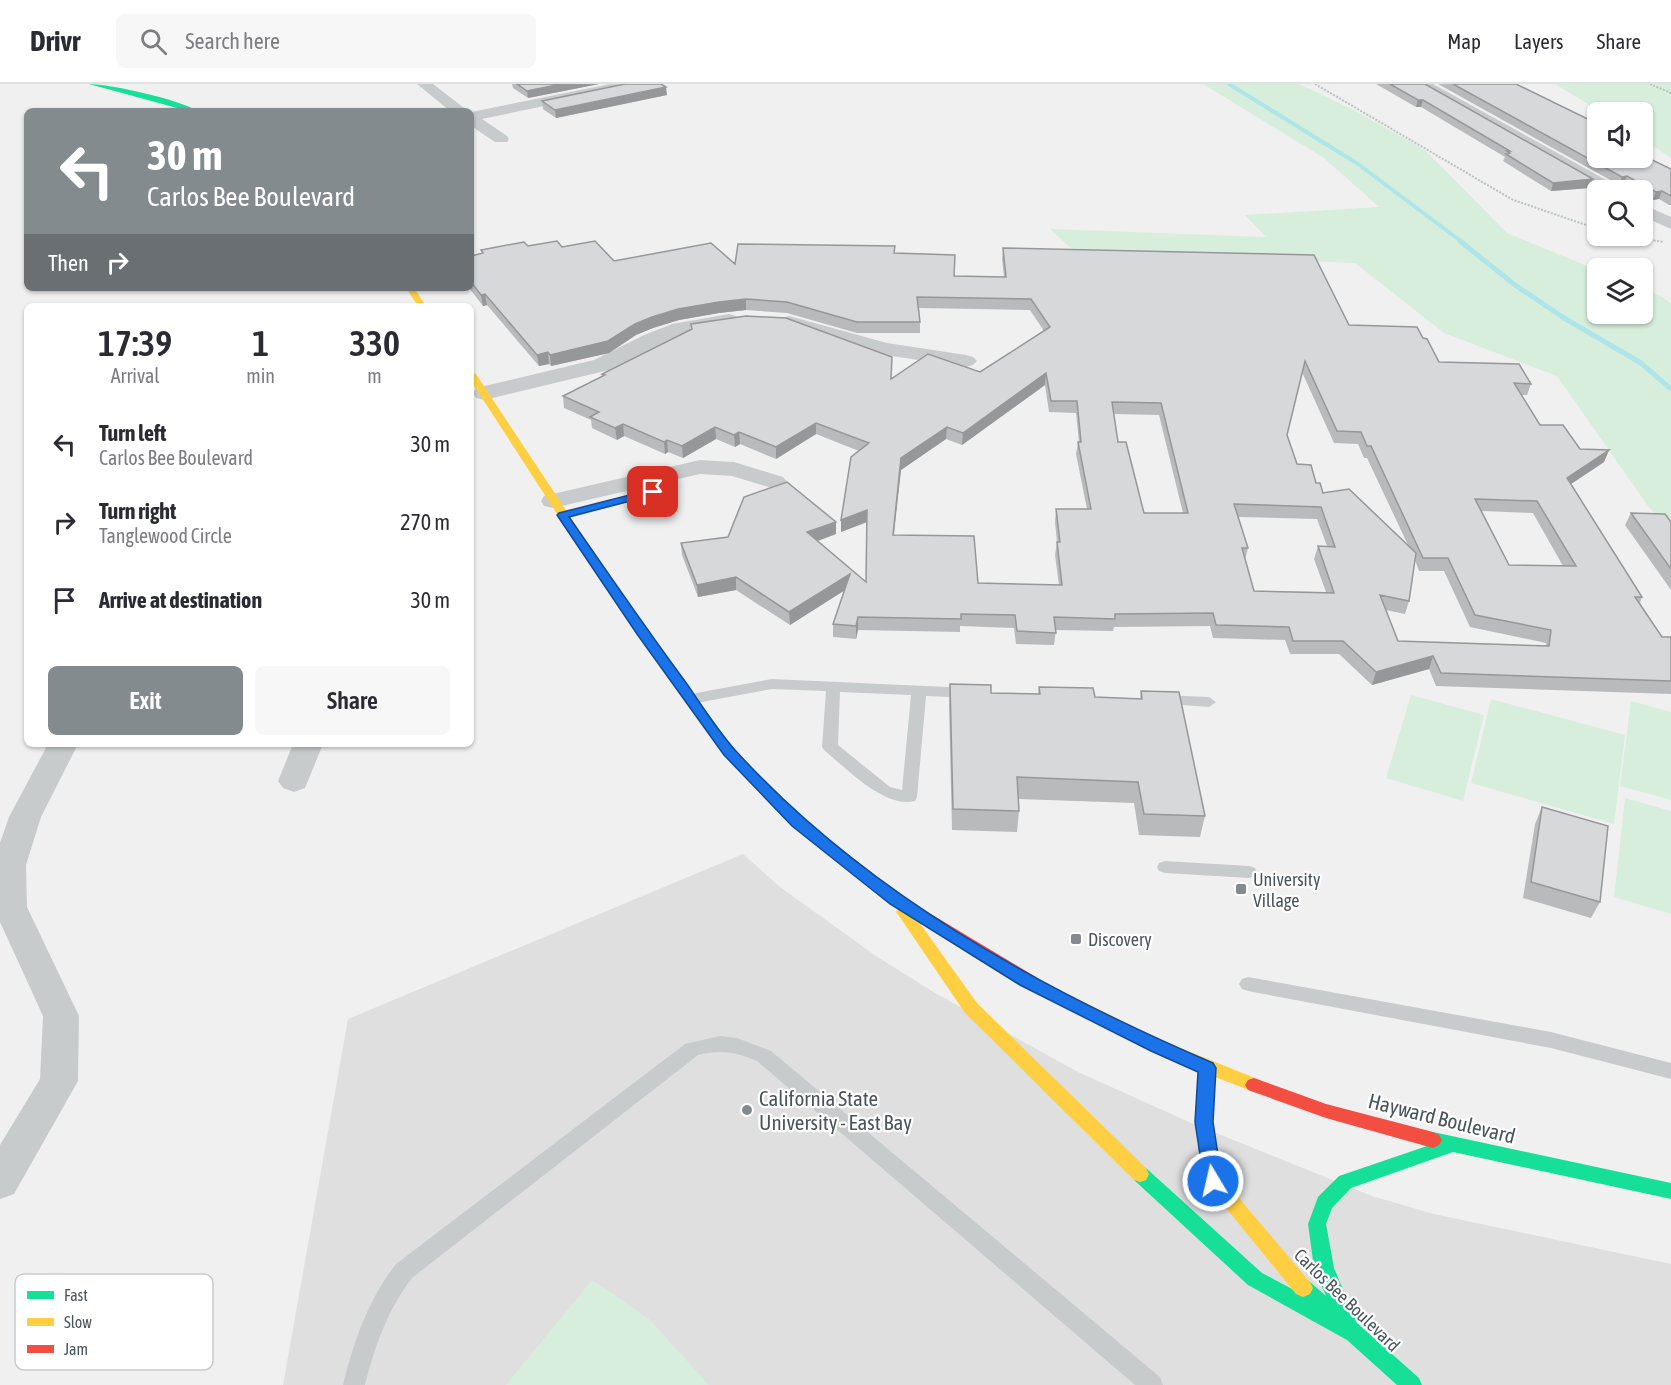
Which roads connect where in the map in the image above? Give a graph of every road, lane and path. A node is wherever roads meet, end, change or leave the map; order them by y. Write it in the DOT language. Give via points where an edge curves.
graph roads {
  1 [pos="92,84"];
  2 [pos="135,84"];
  3 [pos="424,84"];
  4 [pos="631,84"];
  5 [pos="1315,84"];
  6 [pos="1422,84"];
  7 [pos="1650,84"];
  8 [pos="1671,93"];
  9 [pos="200,108"];
  10 [pos="456,108"];
  11 [pos="474,117"];
  12 [pos="474,120"];
  13 [pos="501,139"];
  14 [pos="1593,180"];
  15 [pos="1653,215"];
  16 [pos="1671,224"];
  17 [pos="1587,226"];
  18 [pos="1653,240"];
  19 [pos="1671,242"];
  20 [pos="966,362"];
  21 [pos="474,378"];
  22 [pos="484,393"];
  23 [pos="764,488"];
  24 [pos="558,508"];
  25 [pos="833,687"];
  26 [pos="919,692"];
  27 [pos="988,694"];
  28 [pos="691,699"];
  29 [pos="1151,700"];
  30 [pos="1209,702"];
  31 [pos="61,747"];
  32 [pos="307,747"];
  33 [pos="294,781"];
  34 [pos="1165,867"];
  35 [pos="1249,872"];
  36 [pos="896,900"];
  37 [pos="1248,984"];
  38 [pos="1207,1068"];
  39 [pos="1671,1071"];
  40 [pos="1451,1145"];
  41 [pos="0,1181"];
  42 [pos="1671,1191"];
  43 [pos="1351,1332"];
  44 [pos="354,1385"];
  45 [pos="1152,1385"];
  46 [pos="1412,1385"];
  1 -- 9 [label="main road"];
  2 -- 9 [label="main road"];
  3 -- 10 [label="street"];
  4 -- 11 [label="street"];
  5 -- 17 [label="path" via="1502,194"];
  6 -- 14 [label="street"];
  7 -- 8 [label="path"];
  12 -- 13 [label="street"];
  15 -- 16 [label="street"];
  18 -- 19 [label="path"];
  20 -- 22 [label="street" via="885,349 799,324 761,319 712,321 653,338 616,360"];
  21 -- 22 [label="main road"];
  22 -- 24 [label="main road"];
  23 -- 24 [label="street" via="695,484"];
  24 -- 28 [label="main road"];
  25 -- 26 [label="lane"];
  25 -- 26 [label="lane" via="830,747 885,790 909,797"];
  25 -- 28 [label="lane" via="772,684"];
  26 -- 27 [label="lane"];
  28 -- 36 [label="main road" via="729,752 797,822"];
  29 -- 30 [label="lane"];
  31 -- 41 [label="street" via="25,817 9,865 10,907 62,1016 59,1081"];
  32 -- 33 [label="street"];
  34 -- 35 [label="lane"];
  36 -- 38 [label="main road" via="1026,980"];
  36 -- 43 [label="main road" via="971,1008 1147,1181 1255,1280"];
  37 -- 39 [label="lane" via="1551,1040"];
  38 -- 40 [label="main road, Hayward Boulevard" via="1326,1111"];
  38 -- 43 [label="main road, Carlos Bee Boulevard" via="1204,1122 1213,1181 1302,1287"];
  40 -- 42 [label="main road, Hayward Boulevard"];
  40 -- 43 [label="main road" via="1345,1182 1325,1203 1317,1224 1324,1268"];
  43 -- 46 [label="main road, Carlos Bee Boulevard"];
  44 -- 45 [label="lane" via="378,1308 404,1271 692,1049 727,1042 748,1048 770,1062"];
}
